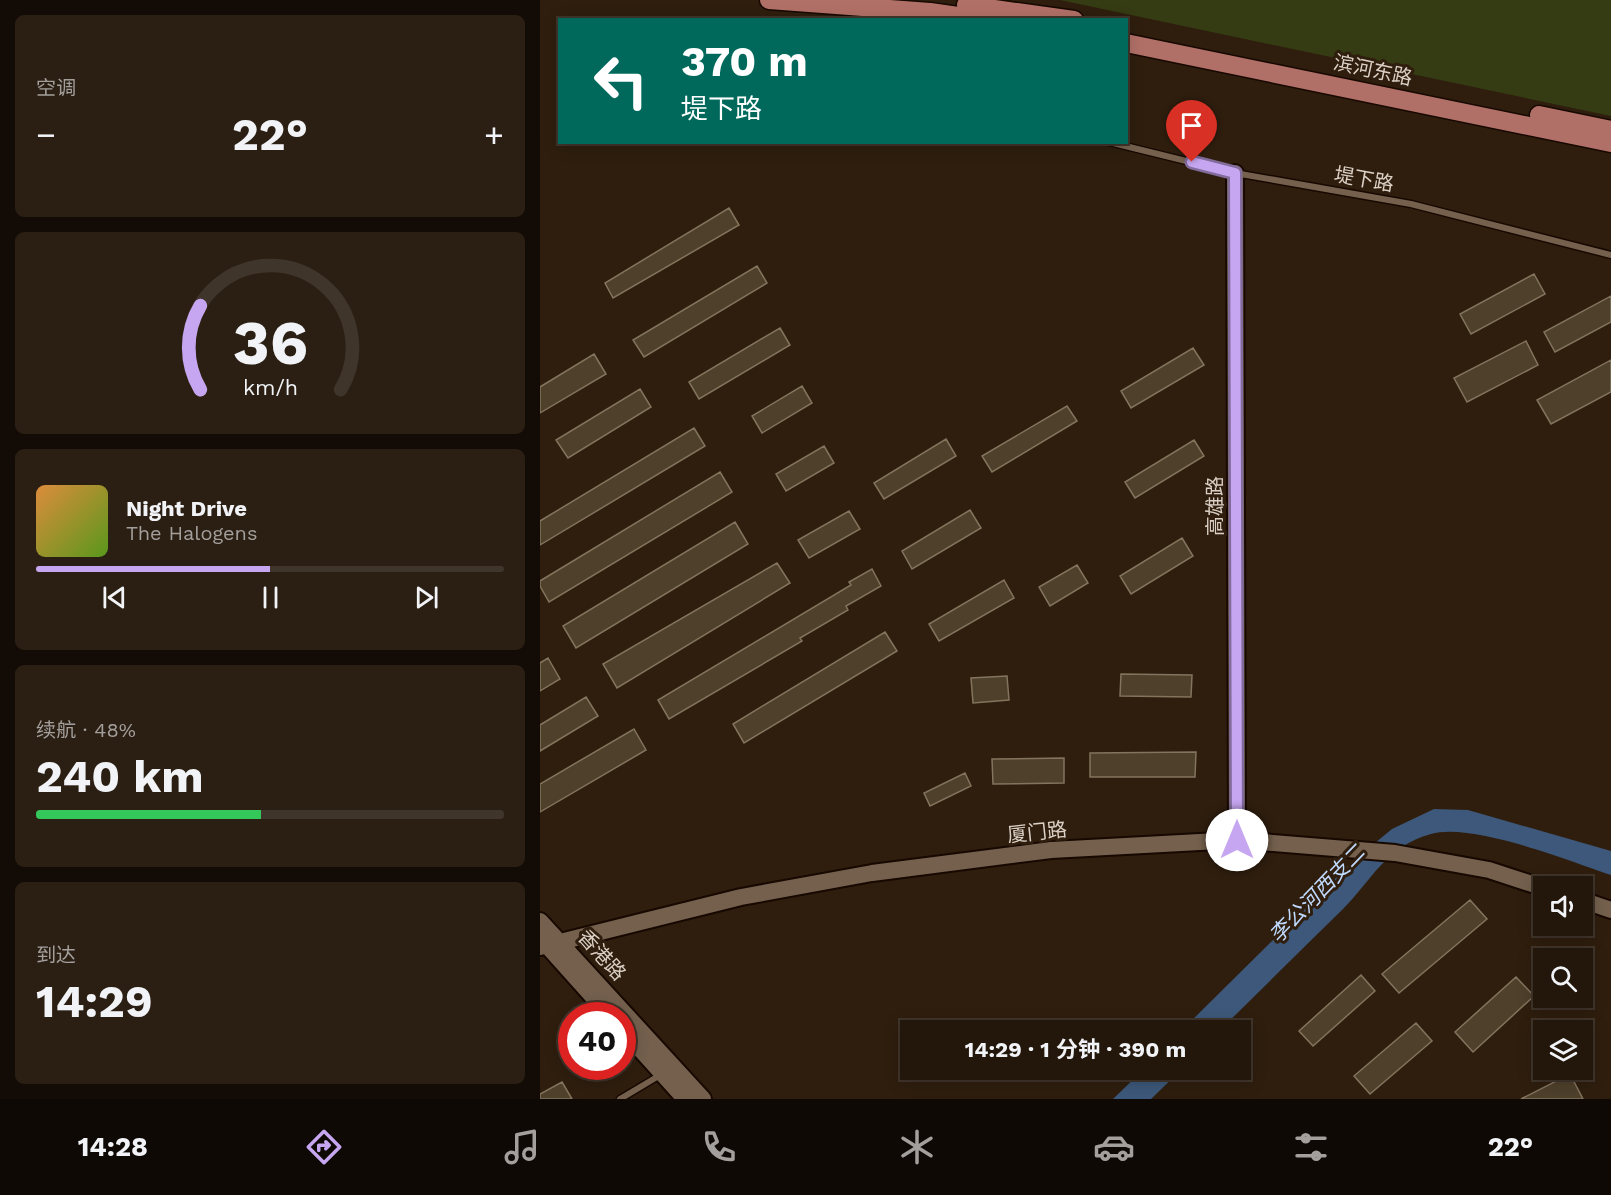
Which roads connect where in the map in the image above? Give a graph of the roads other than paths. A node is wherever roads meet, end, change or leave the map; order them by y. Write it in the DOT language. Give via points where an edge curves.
graph roads {
  1 [pos="769,0"];
  2 [pos="923,0"];
  3 [pos="972,18"];
  4 [pos="1059,18"];
  5 [pos="1128,30"];
  6 [pos="1128,43"];
  7 [pos="1611,130"];
  8 [pos="1611,143"];
  9 [pos="1117,144"];
  10 [pos="1235,173"];
  11 [pos="1611,255"];
  12 [pos="1237,840"];
  13 [pos="1533,884"];
  14 [pos="1593,904"];
  15 [pos="1611,910"];
  16 [pos="540,921"];
  17 [pos="546,943"];
  18 [pos="598,1002"];
  19 [pos="636,1044"];
  20 [pos="663,1074"];
  21 [pos="630,1097"];
  22 [pos="620,1099"];
  23 [pos="686,1099"];
  24 [pos="703,1099"];
  1 -- 3 [label="main road"];
  2 -- 4 [label="main road"];
  5 -- 7 [label="main road, 滨河东路"];
  6 -- 8 [label="main road, 滨河东路"];
  9 -- 10 [label="lane, 堤下路"];
  10 -- 11 [label="lane, 堤下路" via="1411,204"];
  10 -- 12 [label="street, 高雄路"];
  12 -- 13 [label="street, 厦门路" via="1395,854 1489,870"];
  12 -- 17 [label="street, 厦门路" via="1051,850 872,873 741,897"];
  14 -- 15 [label="street"];
  16 -- 17 [label="street, 香港路"];
  17 -- 18 [label="street, 香港路"];
  17 -- 24 [label="street, 香港路"];
  19 -- 20 [label="street"];
  20 -- 21 [label="lane"];
  20 -- 23 [label="street"];
  21 -- 22 [label="lane"];
}
